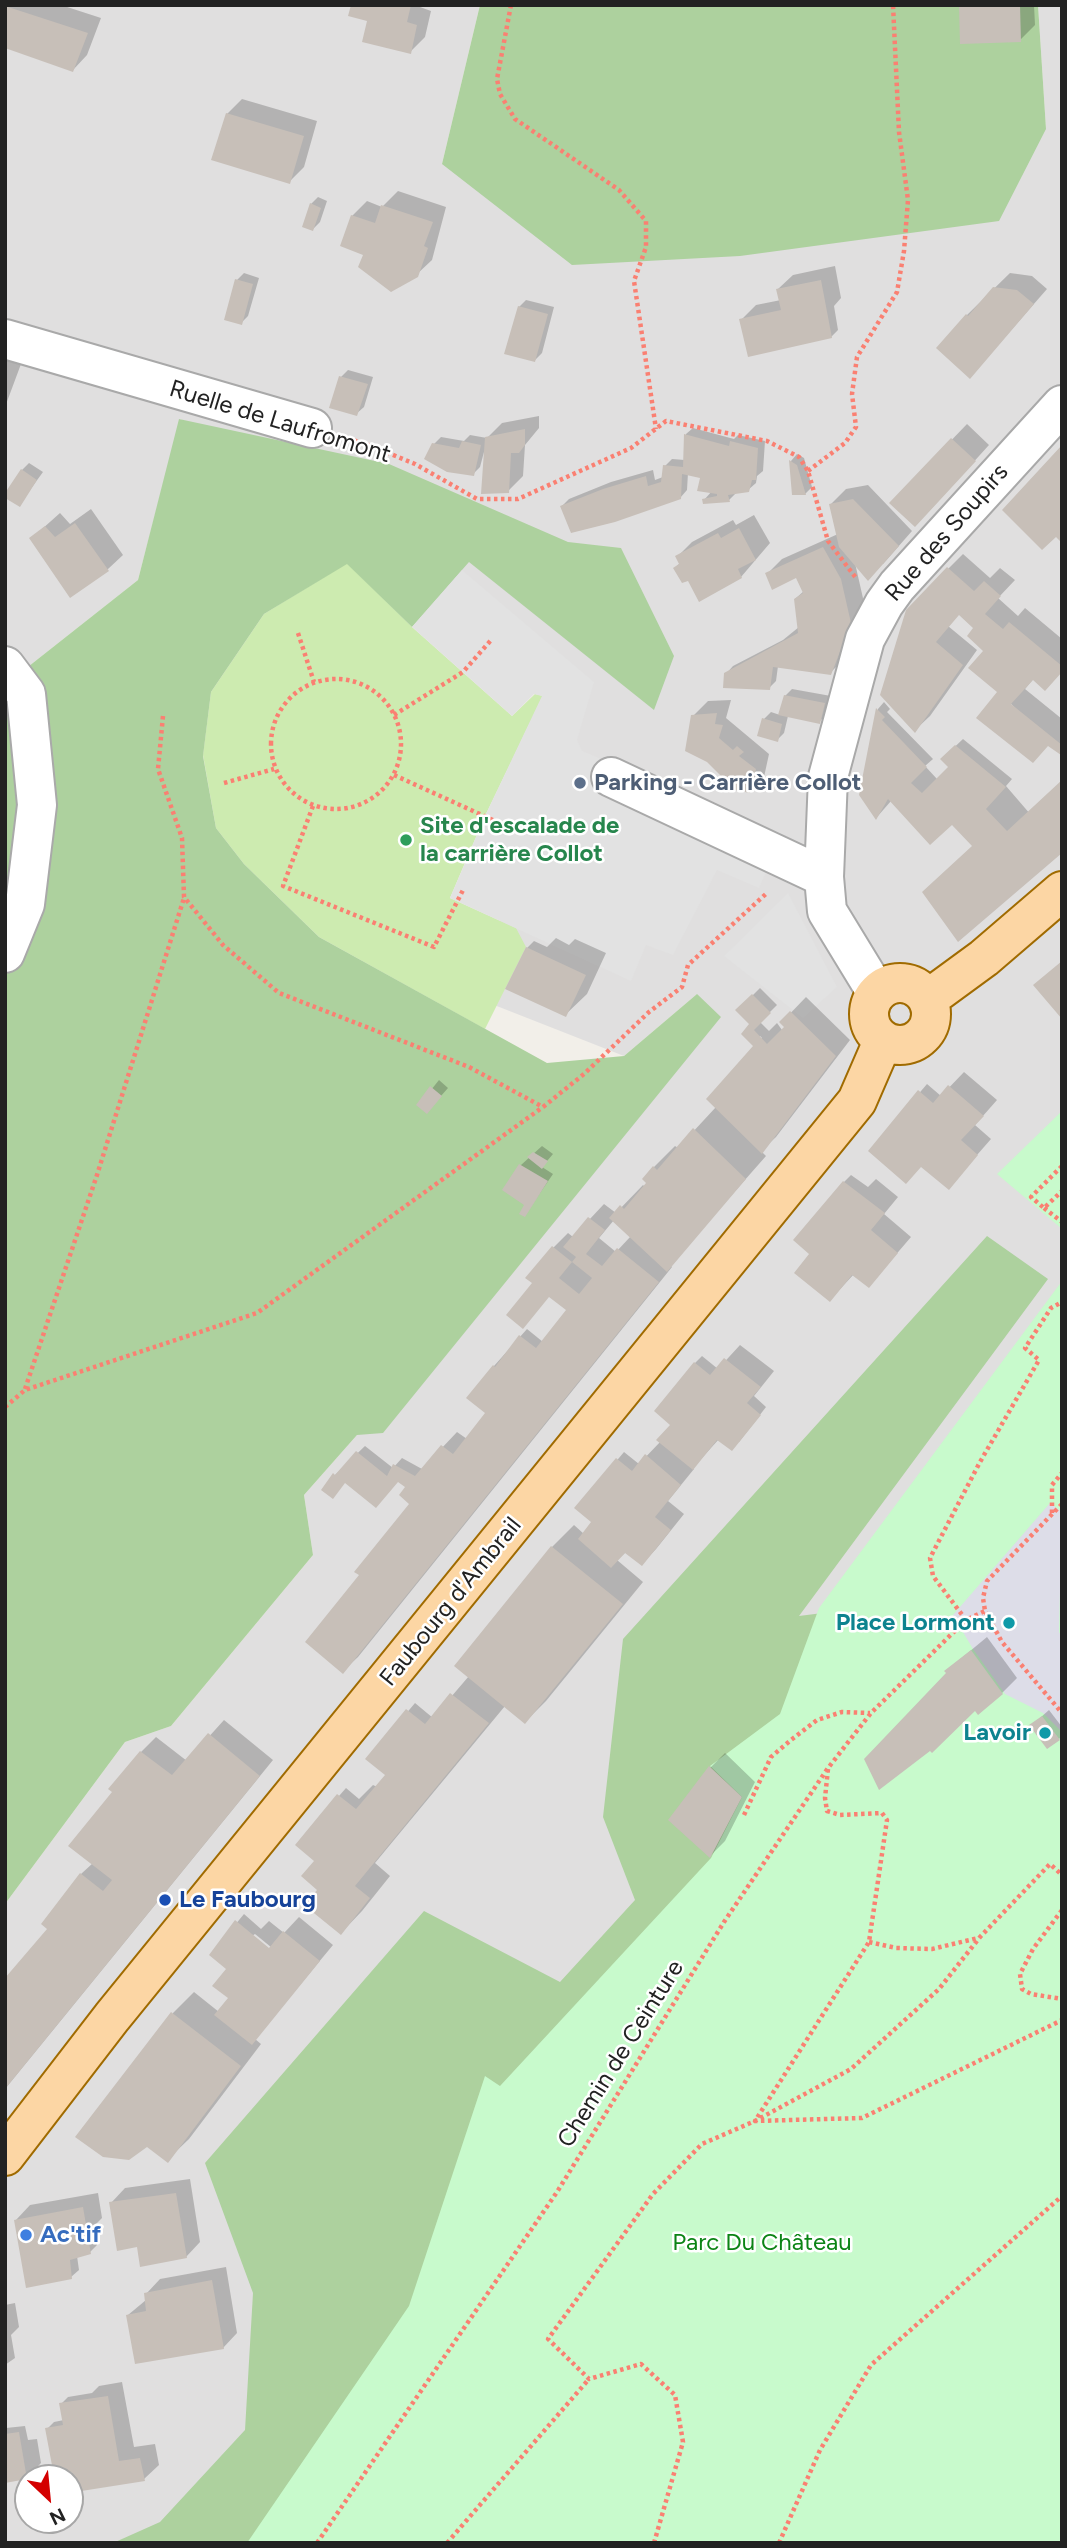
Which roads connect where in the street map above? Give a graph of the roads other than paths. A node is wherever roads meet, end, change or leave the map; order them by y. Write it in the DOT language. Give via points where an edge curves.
graph roads {
  1 [pos="5,339"];
  2 [pos="1062,405"];
  3 [pos="312,428"];
  4 [pos="5,666"];
  5 [pos="611,777"];
  6 [pos="811,871"];
  7 [pos="1062,891"];
  8 [pos="5,953"];
  9 [pos="877,993"];
  10 [pos="928,999"];
  11 [pos="883,1041"];
  12 [pos="5,2156"];
  1 -- 3 [label="street, Ruelle de Laufromont"];
  2 -- 6 [label="street, Rue des Soupirs" via="897,586 865,639 828,777"];
  4 -- 8 [label="street" via="26,694 37,805 25,904"];
  5 -- 6 [label="street"];
  6 -- 9 [label="street, Rue des Soupirs" via="827,912"];
  7 -- 10 [label="main road"];
  9 -- 10 [label="main road" via="901,983 920,990"];
  9 -- 11 [label="main road" via="870,1023"];
  10 -- 11 [label="main road" via="932,1018 922,1037 906,1045"];
  11 -- 12 [label="main road, Faubourg d'Ambrail" via="857,1101 112,2017"];
}
